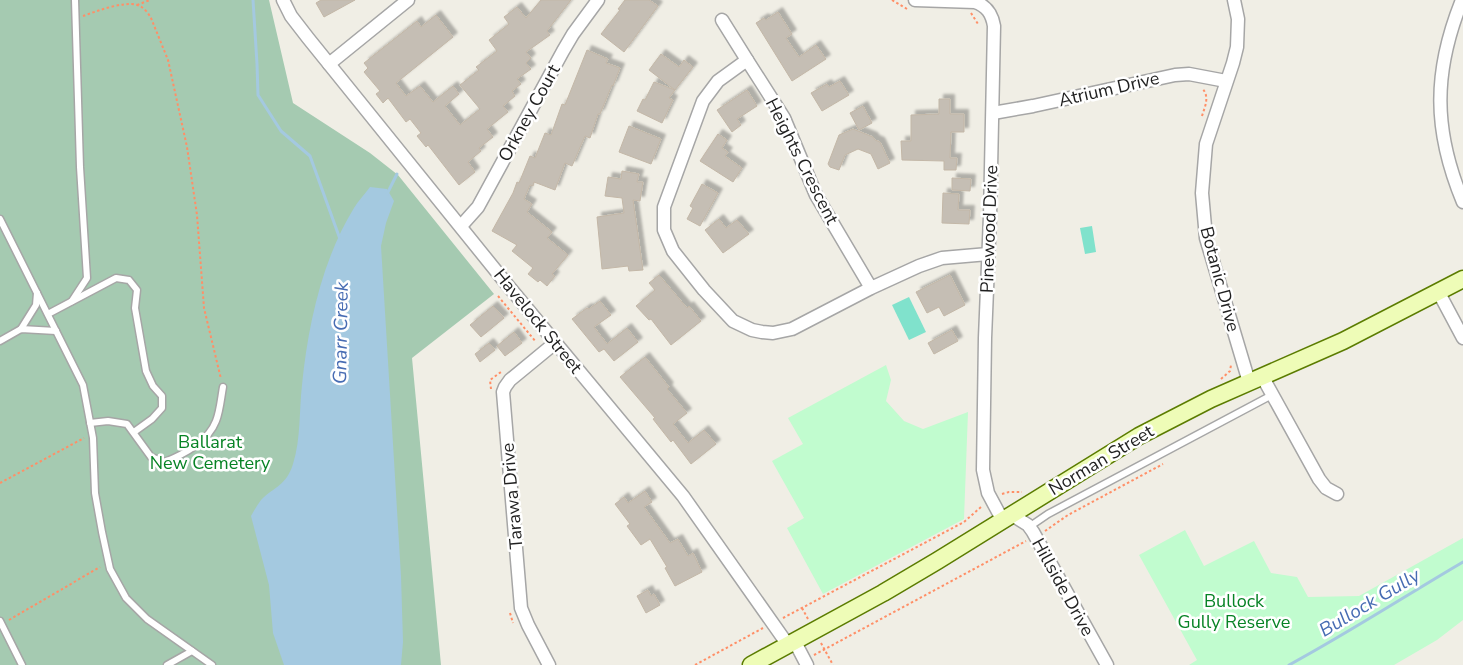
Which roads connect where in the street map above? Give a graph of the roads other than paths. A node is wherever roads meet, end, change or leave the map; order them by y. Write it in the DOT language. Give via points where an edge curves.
graph roads {
  1 [pos="75,0"];
  2 [pos="283,0"];
  3 [pos="408,0"];
  4 [pos="598,0"];
  5 [pos="915,0"];
  6 [pos="1234,0"];
  7 [pos="1462,1"];
  8 [pos="722,20"];
  9 [pos="747,60"];
  10 [pos="329,64"];
  11 [pos="1226,81"];
  12 [pos="993,113"];
  13 [pos="1463,202"];
  14 [pos="0,219"];
  15 [pos="461,226"];
  16 [pos="988,254"];
  17 [pos="1463,279"];
  18 [pos="871,288"];
  19 [pos="37,293"];
  20 [pos="1439,293"];
  21 [pos="72,301"];
  22 [pos="48,314"];
  23 [pos="21,329"];
  24 [pos="56,331"];
  25 [pos="1463,338"];
  26 [pos="0,341"];
  27 [pos="555,343"];
  28 [pos="1255,379"];
  29 [pos="223,387"];
  30 [pos="1272,395"];
  31 [pos="90,423"];
  32 [pos="134,432"];
  33 [pos="1337,494"];
  34 [pos="1008,518"];
  35 [pos="1032,532"];
  36 [pos="1,622"];
  37 [pos="792,643"];
  38 [pos="192,651"];
  39 [pos="810,660"];
  40 [pos="22,665"];
  41 [pos="167,665"];
  42 [pos="212,665"];
  43 [pos="550,665"];
  44 [pos="751,665"];
  45 [pos="1107,665"];
  1 -- 21 [label="lane" via="87,278"];
  2 -- 10 [label="street, Havelock Street" via="291,16"];
  3 -- 10 [label="street"];
  4 -- 15 [label="street, Orkney Court" via="563,51 478,207"];
  5 -- 12 [label="street, Pinewood Drive" via="975,2 989,11 994,26"];
  6 -- 11 [label="street, Botanic Drive" via="1238,34 1234,63"];
  7 -- 13 [label="street" via="1444,53 1440,102 1446,155"];
  8 -- 9 [label="street, Heights Crescent"];
  9 -- 18 [label="street, Heights Crescent" via="784,118 816,195"];
  9 -- 18 [label="street" via="714,85 700,107 664,207 664,230 673,251 726,315 741,325 762,332 792,329"];
  10 -- 15 [label="street, Havelock Street"];
  11 -- 12 [label="street, Atrium Drive" via="1189,74 1175,75"];
  11 -- 28 [label="street, Botanic Drive" via="1206,144 1202,193 1206,238"];
  12 -- 16 [label="street, Pinewood Drive"];
  14 -- 19 [label="lane"];
  15 -- 27 [label="street, Havelock Street"];
  16 -- 18 [label="street" via="931,261"];
  16 -- 34 [label="street, Pinewood Drive" via="984,475 992,500"];
  17 -- 20 [label="street, Norman Street"];
  19 -- 22 [label="lane"];
  19 -- 23 [label="lane" via="36,305"];
  20 -- 25 [label="street"];
  20 -- 28 [label="street, Norman Street" via="1343,341"];
  21 -- 22 [label="lane"];
  21 -- 32 [label="lane" via="116,278 129,280 137,290 135,308 146,372 162,396 162,408"];
  22 -- 24 [label="lane"];
  23 -- 24 [label="lane"];
  23 -- 26 [label="lane"];
  24 -- 31 [label="lane" via="83,385"];
  27 -- 37 [label="street, Havelock Street" via="683,496 773,623"];
  27 -- 43 [label="street, Tarawa Drive" via="504,387 521,608"];
  28 -- 30 [label="street, Botanic Drive"];
  28 -- 34 [label="street, Norman Street" via="1139,436"];
  29 -- 32 [label="lane" via="216,422 208,434 185,454 165,462 151,457"];
  30 -- 33 [label="street, Botanic Drive" via="1319,480"];
  30 -- 35 [label="lane, Norman Street" via="1048,514"];
  31 -- 32 [label="lane" via="127,424"];
  31 -- 38 [label="lane" via="95,494 110,569 126,598 147,619"];
  34 -- 35 [label="street, Hillside Drive"];
  34 -- 37 [label="street, Norman Street"];
  35 -- 45 [label="street, Hillside Drive"];
  36 -- 40 [label="lane"];
  37 -- 39 [label="street, Havelock Street"];
  37 -- 44 [label="street, Norman Street"];
  38 -- 41 [label="lane"];
  38 -- 42 [label="lane"];
}
